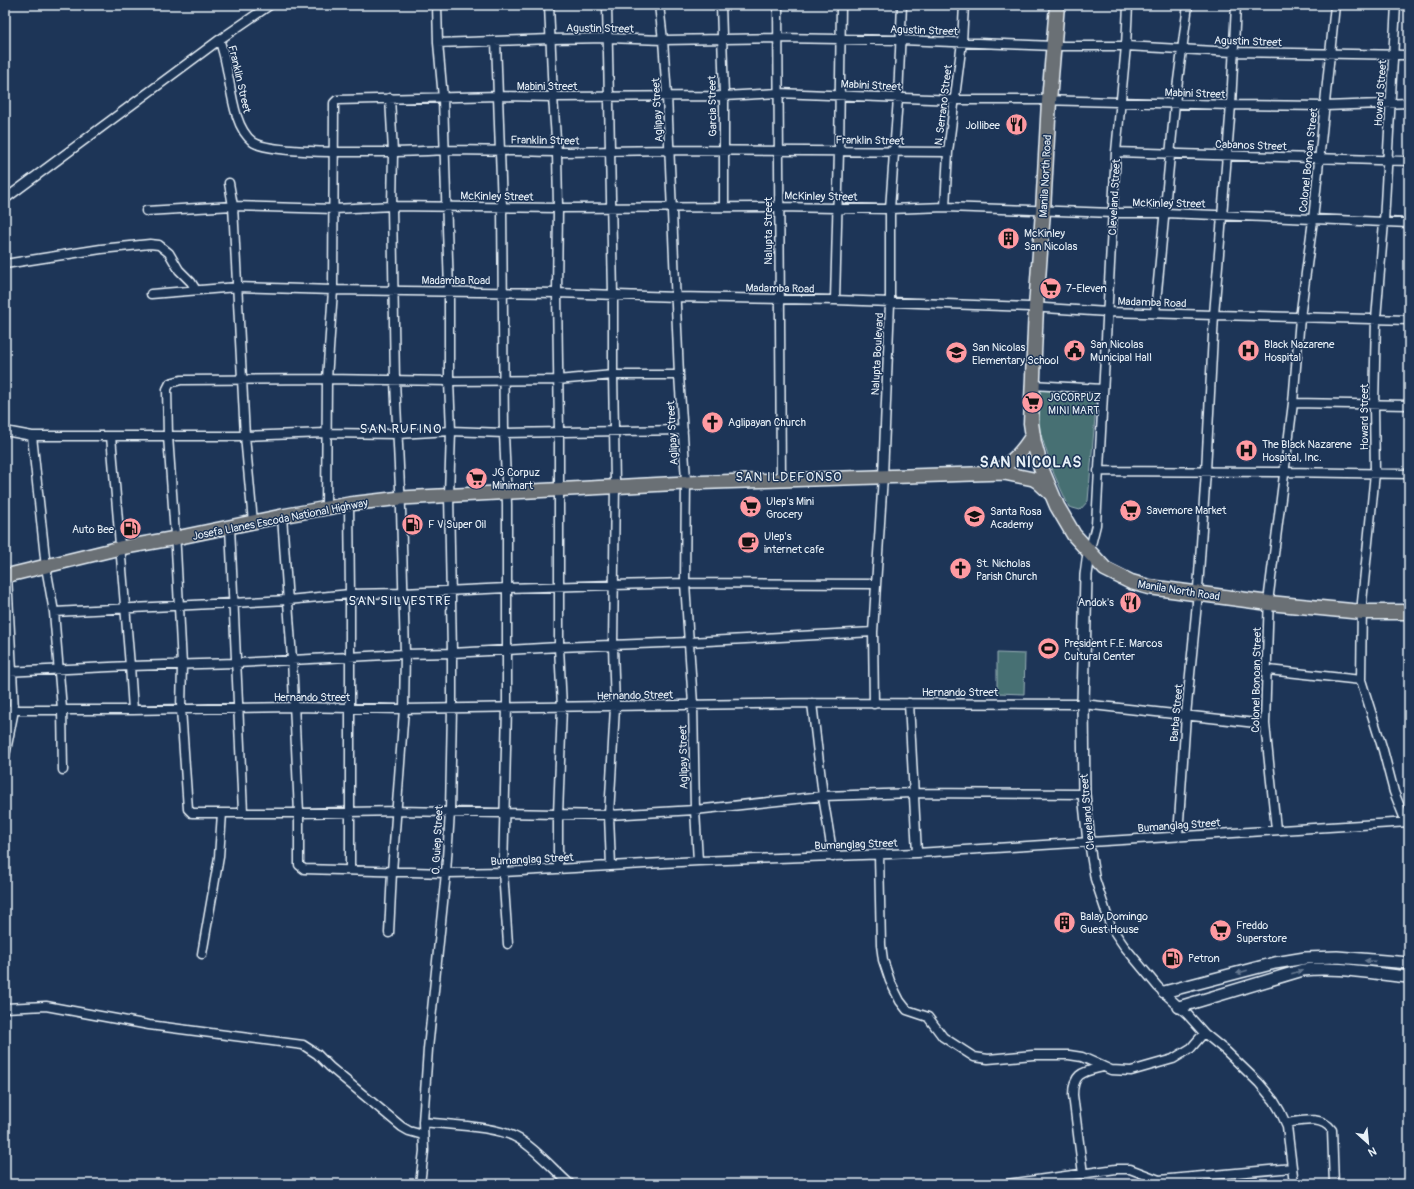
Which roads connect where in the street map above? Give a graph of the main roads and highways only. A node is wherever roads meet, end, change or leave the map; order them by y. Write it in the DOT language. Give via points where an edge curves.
graph roads {
  1 [pos="1057,5"];
  2 [pos="1032,434"];
  3 [pos="990,473"];
  4 [pos="1053,497"];
  5 [pos="6,575"];
  6 [pos="1409,612"];
  1 -- 2 [label="highway, Manila North Road" via="1036,307"];
  2 -- 3 [label="main road, Josefa Llanes Escoda National Highway" via="1026,446 1006,466"];
  2 -- 4 [label="highway, Manila North Road"];
  3 -- 4 [label="main road, Josefa Llanes Escoda National Highway" via="1033,479"];
  3 -- 5 [label="main road, Josefa Llanes Escoda National Highway" via="686,483 401,498 282,516 120,548"];
  4 -- 6 [label="highway, Manila North Road" via="1074,534 1089,553 1105,569 1131,582 1149,587 1269,603 1362,612"];
}
